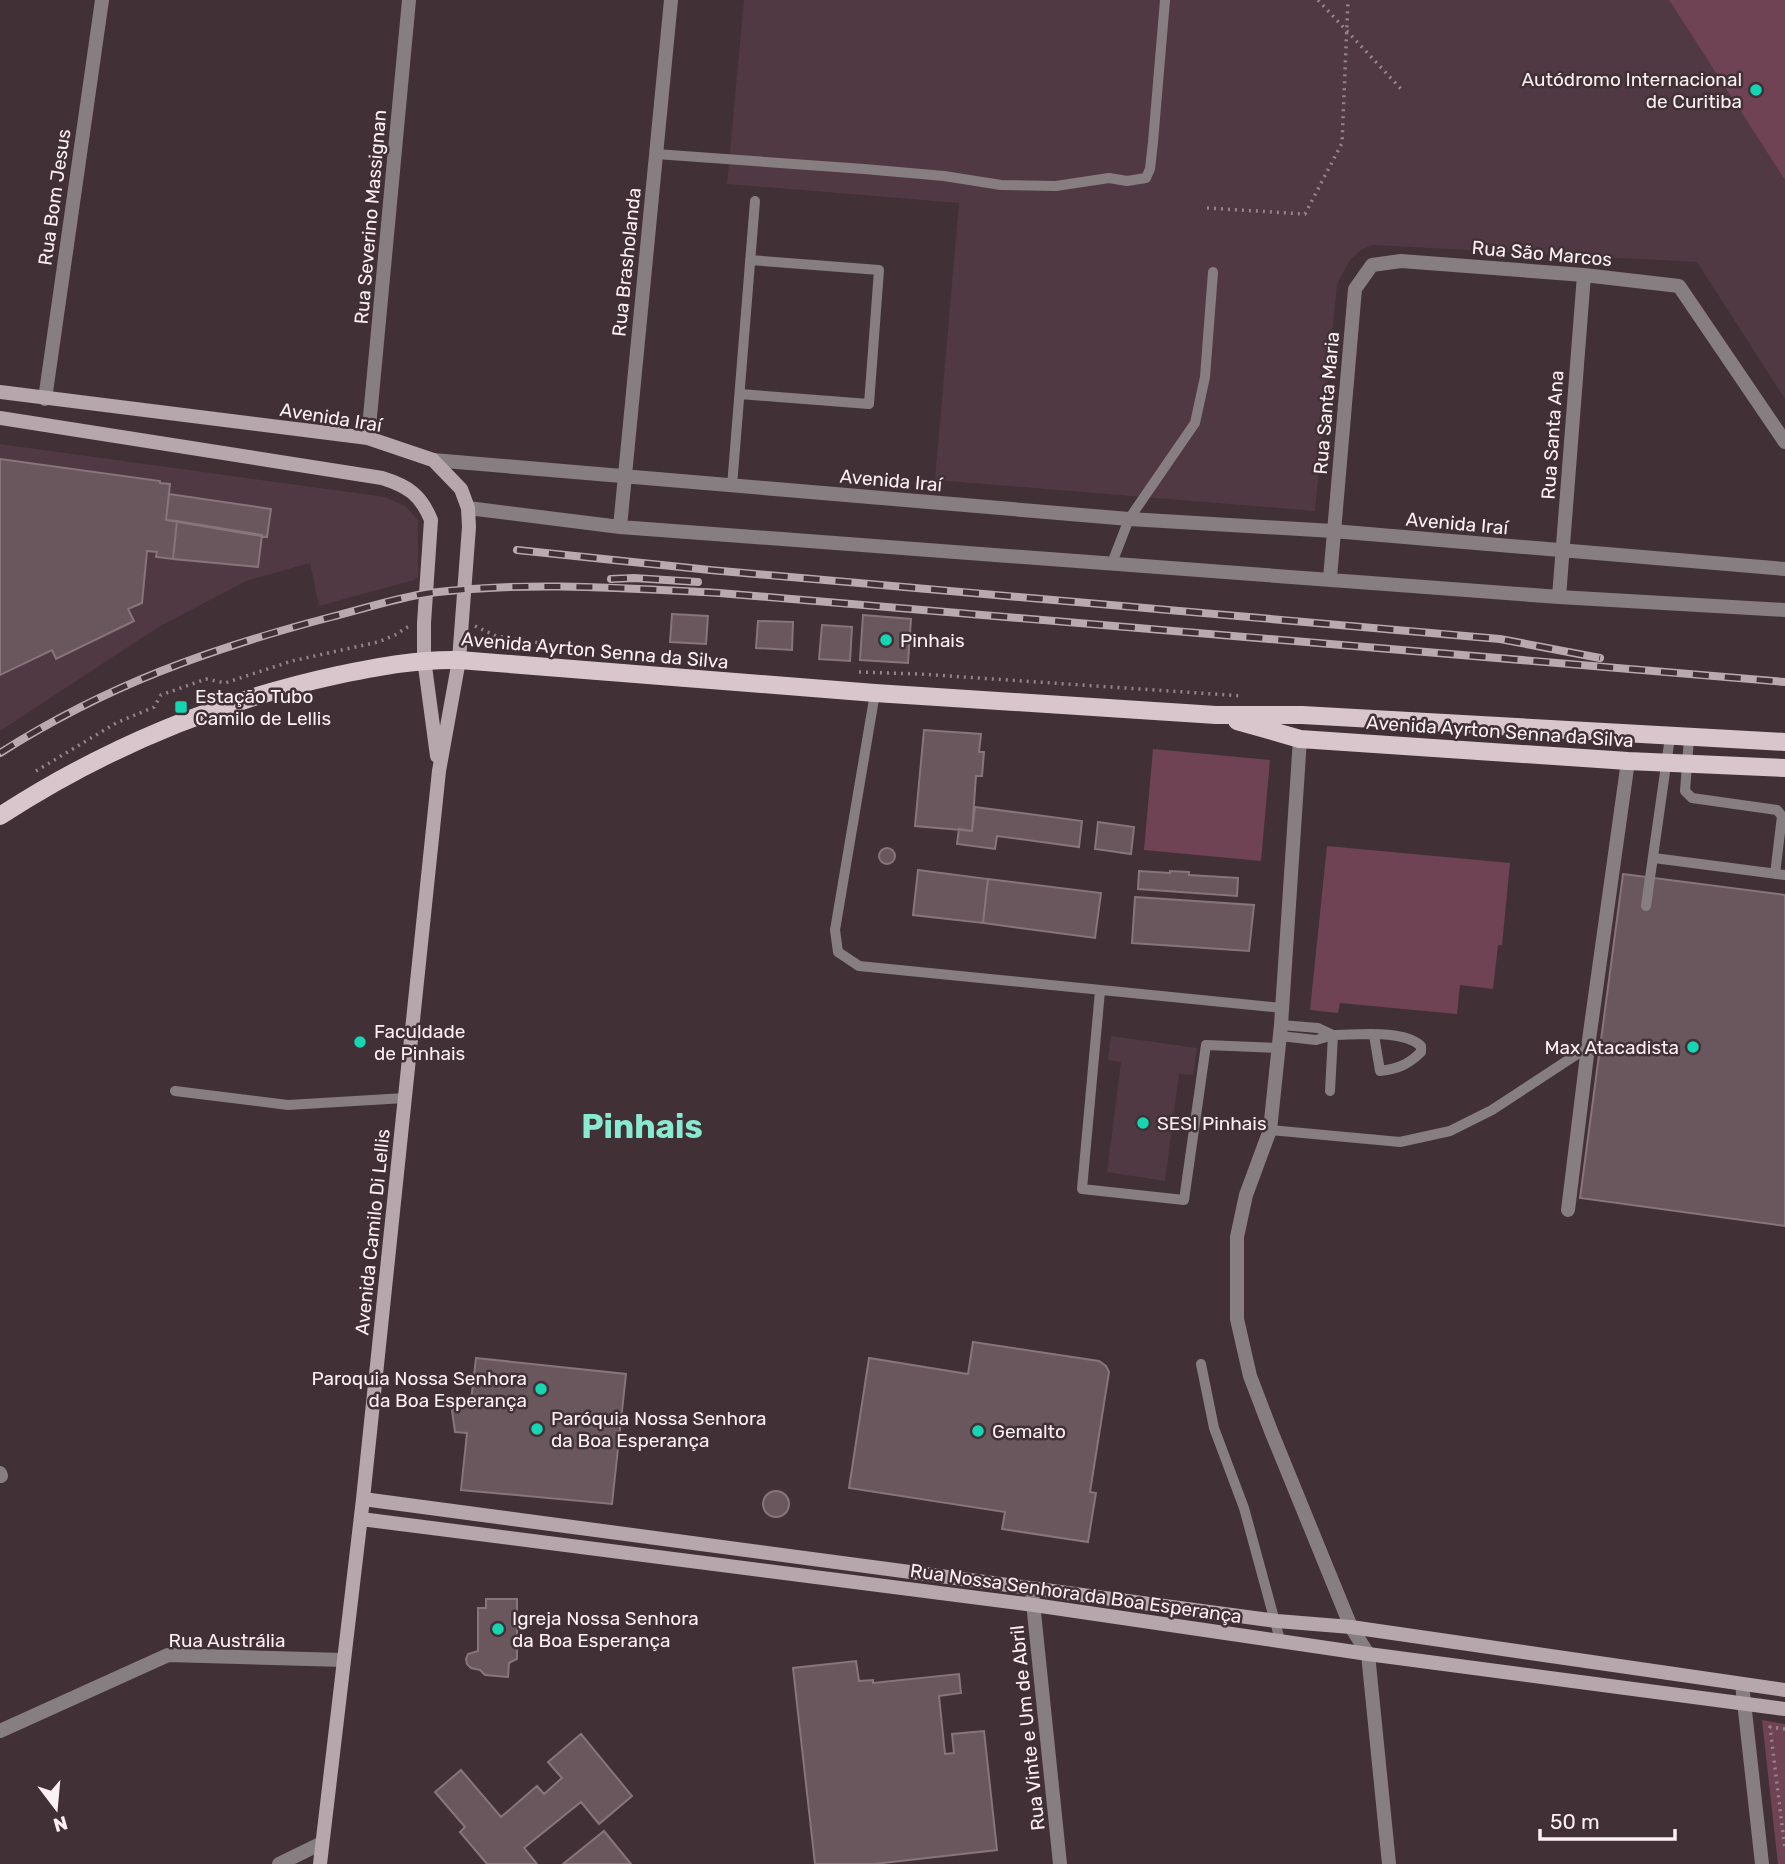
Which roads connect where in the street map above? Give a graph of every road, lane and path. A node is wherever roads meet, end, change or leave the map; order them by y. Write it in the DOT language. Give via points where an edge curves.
graph roads {
  1 [pos="102,0"];
  2 [pos="410,0"];
  3 [pos="671,0"];
  4 [pos="1165,0"];
  5 [pos="1318,0"];
  6 [pos="1348,0"];
  7 [pos="1347,32"];
  8 [pos="1402,90"];
  9 [pos="656,154"];
  10 [pos="755,201"];
  11 [pos="1207,208"];
  12 [pos="750,260"];
  13 [pos="1401,261"];
  14 [pos="1213,272"];
  15 [pos="1584,275"];
  16 [pos="0,392"];
  17 [pos="740,394"];
  18 [pos="45,399"];
  19 [pos="0,418"];
  20 [pos="368,438"];
  21 [pos="1785,442"];
  22 [pos="433,460"];
  23 [pos="625,477"];
  24 [pos="732,486"];
  25 [pos="468,508"];
  26 [pos="1129,519"];
  27 [pos="620,527"];
  28 [pos="1333,531"];
  29 [pos="1562,552"];
  30 [pos="1112,563"];
  31 [pos="1785,569"];
  32 [pos="1330,578"];
  33 [pos="1559,597"];
  34 [pos="1785,610"];
  35 [pos="424,623"];
  36 [pos="461,624"];
  37 [pos="407,626"];
  38 [pos="605,653"];
  39 [pos="424,659"];
  40 [pos="459,660"];
  41 [pos="850,672"];
  42 [pos="875,693"];
  43 [pos="1253,696"];
  44 [pos="1216,715"];
  45 [pos="1670,737"];
  46 [pos="1689,738"];
  47 [pos="1300,739"];
  48 [pos="1785,742"];
  49 [pos="1628,761"];
  50 [pos="1677,763"];
  51 [pos="1785,768"];
  52 [pos="439,771"];
  53 [pos="0,816"];
  54 [pos="1654,858"];
  55 [pos="1780,875"];
  56 [pos="1646,906"];
  57 [pos="1100,991"];
  58 [pos="1282,1008"];
  59 [pos="1333,1035"];
  60 [pos="1374,1035"];
  61 [pos="1280,1036"];
  62 [pos="1588,1047"];
  63 [pos="175,1091"];
  64 [pos="1330,1091"];
  65 [pos="405,1098"];
  66 [pos="1270,1130"];
  67 [pos="1568,1210"];
  68 [pos="1201,1364"];
  69 [pos="363,1499"];
  70 [pos="361,1519"];
  71 [pos="1031,1588"];
  72 [pos="1034,1605"];
  73 [pos="1277,1621"];
  74 [pos="1351,1627"];
  75 [pos="1280,1640"];
  76 [pos="1367,1654"];
  77 [pos="344,1660"];
  78 [pos="1742,1685"];
  79 [pos="1785,1690"];
  80 [pos="1745,1704"];
  81 [pos="1785,1709"];
  82 [pos="1785,1729"];
  83 [pos="0,1731"];
  84 [pos="322,1843"];
  85 [pos="1785,1850"];
  86 [pos="279,1864"];
  87 [pos="320,1864"];
  88 [pos="1060,1864"];
  89 [pos="1389,1864"];
  90 [pos="1762,1864"];
  1 -- 18 [label="street, Rua Bom Jesus"];
  2 -- 20 [label="street, Rua Severino Massignan"];
  3 -- 9 [label="street, Rua Brasholanda"];
  4 -- 9 [label="lane" via="1152,156 1146,178 1056,186 1001,185 944,176"];
  5 -- 7 [label="path"];
  6 -- 7 [label="path"];
  7 -- 8 [label="path"];
  7 -- 11 [label="path" via="1342,143 1305,214"];
  9 -- 23 [label="street, Rua Brasholanda"];
  10 -- 12 [label="lane"];
  12 -- 17 [label="lane"];
  12 -- 17 [label="lane" via="879,270 869,404"];
  13 -- 15 [label="street, Rua São Marcos"];
  13 -- 28 [label="street, Rua Santa Maria" via="1372,265 1355,289"];
  14 -- 26 [label="lane" via="1205,377 1195,423"];
  15 -- 21 [label="street, Rua São Marcos" via="1679,286"];
  15 -- 29 [label="street, Rua Santa Ana"];
  16 -- 18 [label="street, Avenida Iraí"];
  17 -- 24 [label="lane"];
  18 -- 20 [label="street, Avenida Iraí"];
  19 -- 35 [label="street, Avenida Camilo Di Lellis" via="398,483 425,504 431,520"];
  20 -- 22 [label="street, Avenida Iraí"];
  22 -- 23 [label="street, Avenida Iraí"];
  22 -- 25 [label="street" via="461,489"];
  23 -- 24 [label="street, Avenida Iraí"];
  23 -- 27 [label="street, Rua Brasholanda"];
  24 -- 26 [label="street, Avenida Iraí"];
  25 -- 27 [label="street"];
  25 -- 36 [label="street, Avenida Camilo Di Lellis"];
  26 -- 28 [label="street, Avenida Iraí"];
  26 -- 30 [label="lane"];
  27 -- 30 [label="street"];
  28 -- 29 [label="street, Avenida Iraí"];
  28 -- 32 [label="street, Rua Santa Maria"];
  29 -- 31 [label="street, Avenida Iraí"];
  29 -- 33 [label="street, Rua Santa Ana"];
  30 -- 32 [label="street"];
  32 -- 33 [label="street"];
  33 -- 34 [label="street"];
  35 -- 37 [label="path"];
  35 -- 39 [label="street, Avenida Camilo Di Lellis"];
  36 -- 38 [label="path" via="496,636"];
  36 -- 40 [label="street, Avenida Camilo Di Lellis"];
  39 -- 40 [label="main road, Avenida Ayrton Senna da Silva"];
  39 -- 52 [label="street, Avenida Camilo Di Lellis"];
  39 -- 53 [label="main road, Avenida Ayrton Senna da Silva" via="298,684 236,703 119,749 52,782"];
  40 -- 42 [label="main road, Avenida Ayrton Senna da Silva"];
  40 -- 52 [label="street, Avenida Camilo Di Lellis"];
  41 -- 43 [label="path"];
  42 -- 44 [label="main road, Avenida Ayrton Senna da Silva"];
  42 -- 57 [label="lane" via="835,930 838,952 859,966"];
  44 -- 45 [label="main road, Avenida Ayrton Senna da Silva" via="1303,715"];
  44 -- 47 [label="main road, Avenida Ayrton Senna da Silva"];
  45 -- 46 [label="main road, Avenida Ayrton Senna da Silva"];
  45 -- 50 [label="lane"];
  46 -- 48 [label="main road, Avenida Ayrton Senna da Silva"];
  46 -- 50 [label="lane"];
  47 -- 49 [label="main road, Avenida Ayrton Senna da Silva"];
  47 -- 58 [label="street"];
  49 -- 50 [label="main road, Avenida Ayrton Senna da Silva"];
  49 -- 62 [label="street"];
  50 -- 51 [label="main road, Avenida Ayrton Senna da Silva"];
  50 -- 54 [label="lane"];
  50 -- 55 [label="lane" via="1685,791 1692,798 1780,813"];
  52 -- 65 [label="street, Avenida Camilo Di Lellis"];
  54 -- 55 [label="lane"];
  54 -- 56 [label="lane"];
  57 -- 58 [label="lane"];
  57 -- 61 [label="lane" via="1082,1189 1184,1200 1206,1045"];
  58 -- 61 [label="street"];
  59 -- 60 [label="lane"];
  59 -- 61 [label="lane" via="1318,1028"];
  59 -- 64 [label="lane"];
  60 -- 60 [label="lane" via="1414,1040 1421,1052 1411,1063 1380,1071"];
  61 -- 66 [label="street"];
  62 -- 66 [label="lane" via="1492,1110 1450,1131 1400,1142"];
  62 -- 67 [label="street"];
  63 -- 65 [label="lane" via="288,1105"];
  65 -- 69 [label="street, Avenida Camilo Di Lellis"];
  66 -- 74 [label="street" via="1246,1195 1237,1237 1237,1319 1250,1376"];
  68 -- 73 [label="lane" via="1214,1428 1244,1508"];
  69 -- 70 [label="street, Avenida Camilo Di Lellis"];
  69 -- 71 [label="street, Rua Nossa Senhora da Boa Esperança"];
  70 -- 72 [label="street, Rua Nossa Senhora da Boa Esperança"];
  70 -- 77 [label="street, Avenida Camilo Di Lellis"];
  71 -- 72 [label="street, Rua Vinte e Um de Abril"];
  71 -- 73 [label="street, Rua Nossa Senhora da Boa Esperança"];
  72 -- 75 [label="street, Rua Nossa Senhora da Boa Esperança"];
  72 -- 88 [label="street, Rua Vinte e Um de Abril"];
  73 -- 74 [label="street, Rua Nossa Senhora da Boa Esperança"];
  73 -- 75 [label="lane"];
  74 -- 76 [label="street"];
  74 -- 78 [label="street, Rua Nossa Senhora da Boa Esperança"];
  75 -- 76 [label="street, Rua Nossa Senhora da Boa Esperança"];
  76 -- 80 [label="street, Rua Nossa Senhora da Boa Esperança"];
  76 -- 89 [label="street"];
  77 -- 83 [label="street, Rua Austrália" via="168,1655"];
  77 -- 84 [label="street, Avenida Camilo Di Lellis"];
  78 -- 79 [label="street, Rua Nossa Senhora da Boa Esperança"];
  78 -- 80 [label="street"];
  80 -- 81 [label="street, Rua Nossa Senhora da Boa Esperança"];
  80 -- 90 [label="street"];
  82 -- 85 [label="path" via="1770,1727"];
  84 -- 86 [label="street"];
  84 -- 87 [label="street, Avenida Camilo Di Lellis"];
}
